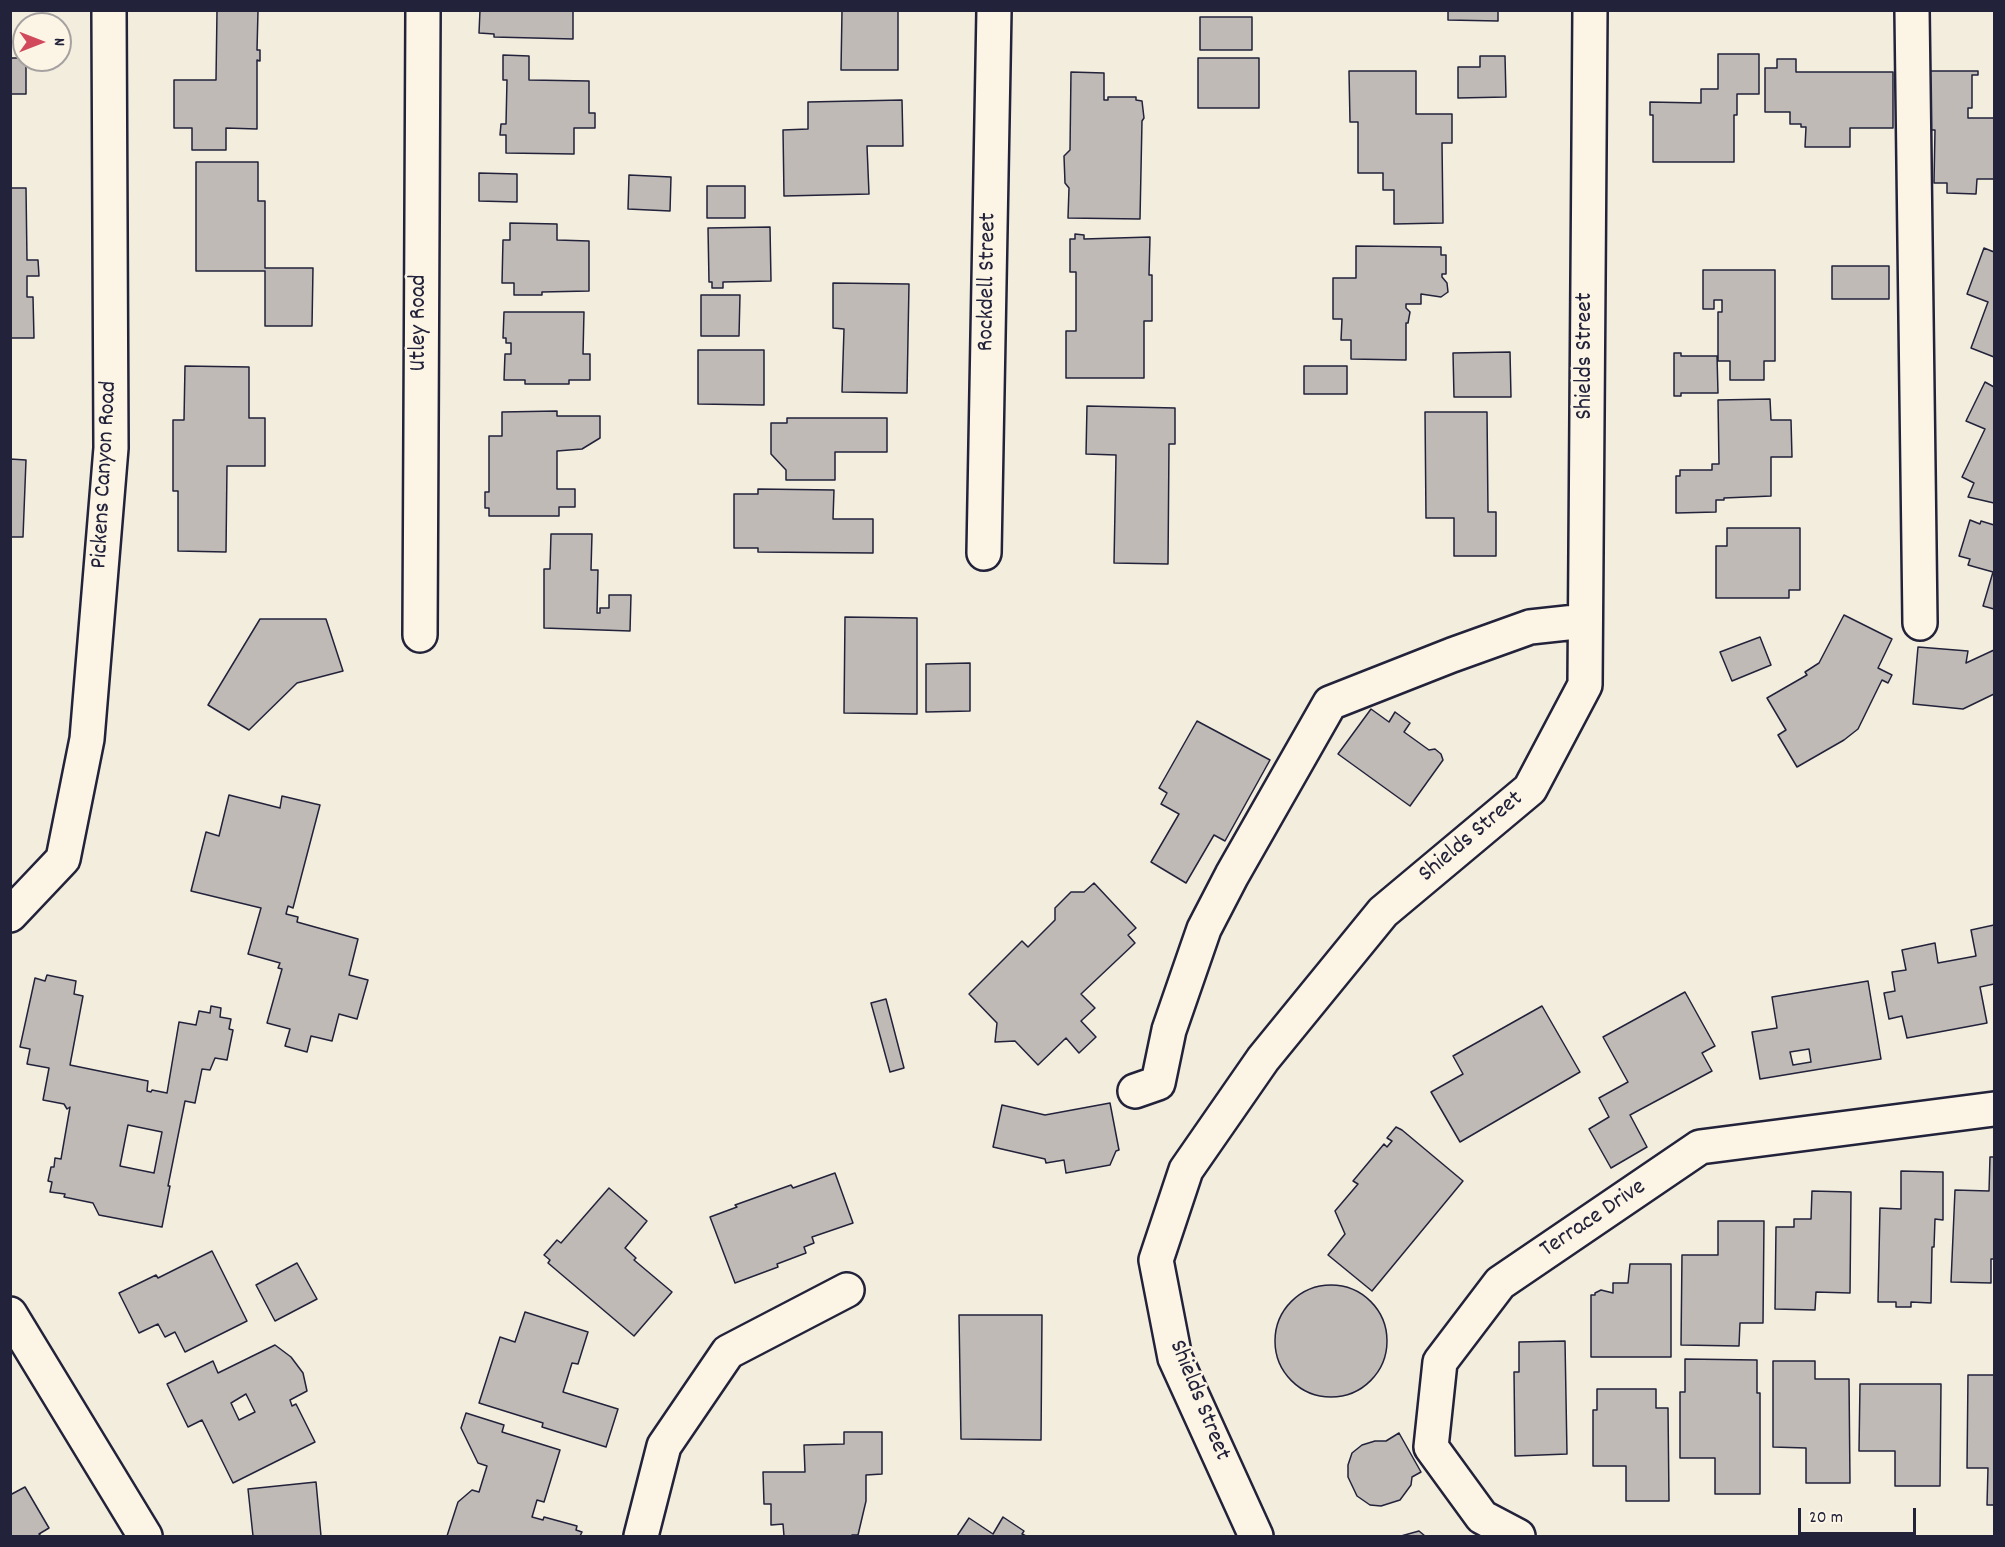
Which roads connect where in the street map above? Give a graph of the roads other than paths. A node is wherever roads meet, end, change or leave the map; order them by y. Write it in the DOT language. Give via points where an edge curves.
graph roads {
  1 [pos="109,10"];
  2 [pos="423,10"];
  3 [pos="994,10"];
  4 [pos="1590,10"];
  5 [pos="1912,10"];
  6 [pos="984,553"];
  7 [pos="1585,621"];
  8 [pos="1920,623"];
  9 [pos="420,636"];
  10 [pos="10,915"];
  11 [pos="1135,1091"];
  12 [pos="1995,1109"];
  13 [pos="847,1290"];
  14 [pos="10,1314"];
  15 [pos="145,1536"];
  16 [pos="640,1536"];
  17 [pos="1256,1536"];
  18 [pos="1518,1536"];
  1 -- 10 [label="street, Pickens Canyon Road" via="111,448 87,739 63,859"];
  2 -- 9 [label="street, Utley Road"];
  3 -- 6 [label="street, Rockdell Street"];
  4 -- 7 [label="street, Shields Street"];
  5 -- 8 [label="street"];
  7 -- 11 [label="street" via="1530,627 1330,703 1204,929 1169,1030 1158,1083"];
  7 -- 17 [label="street, Shields Street" via="1585,685 1530,789 1383,912 1263,1059 1186,1170 1156,1260 1175,1358"];
  12 -- 18 [label="street, Terrace Drive" via="1701,1148 1500,1283 1440,1362 1431,1447 1482,1517"];
  13 -- 16 [label="street" via="728,1353 664,1446"];
  14 -- 15 [label="street"];
}
